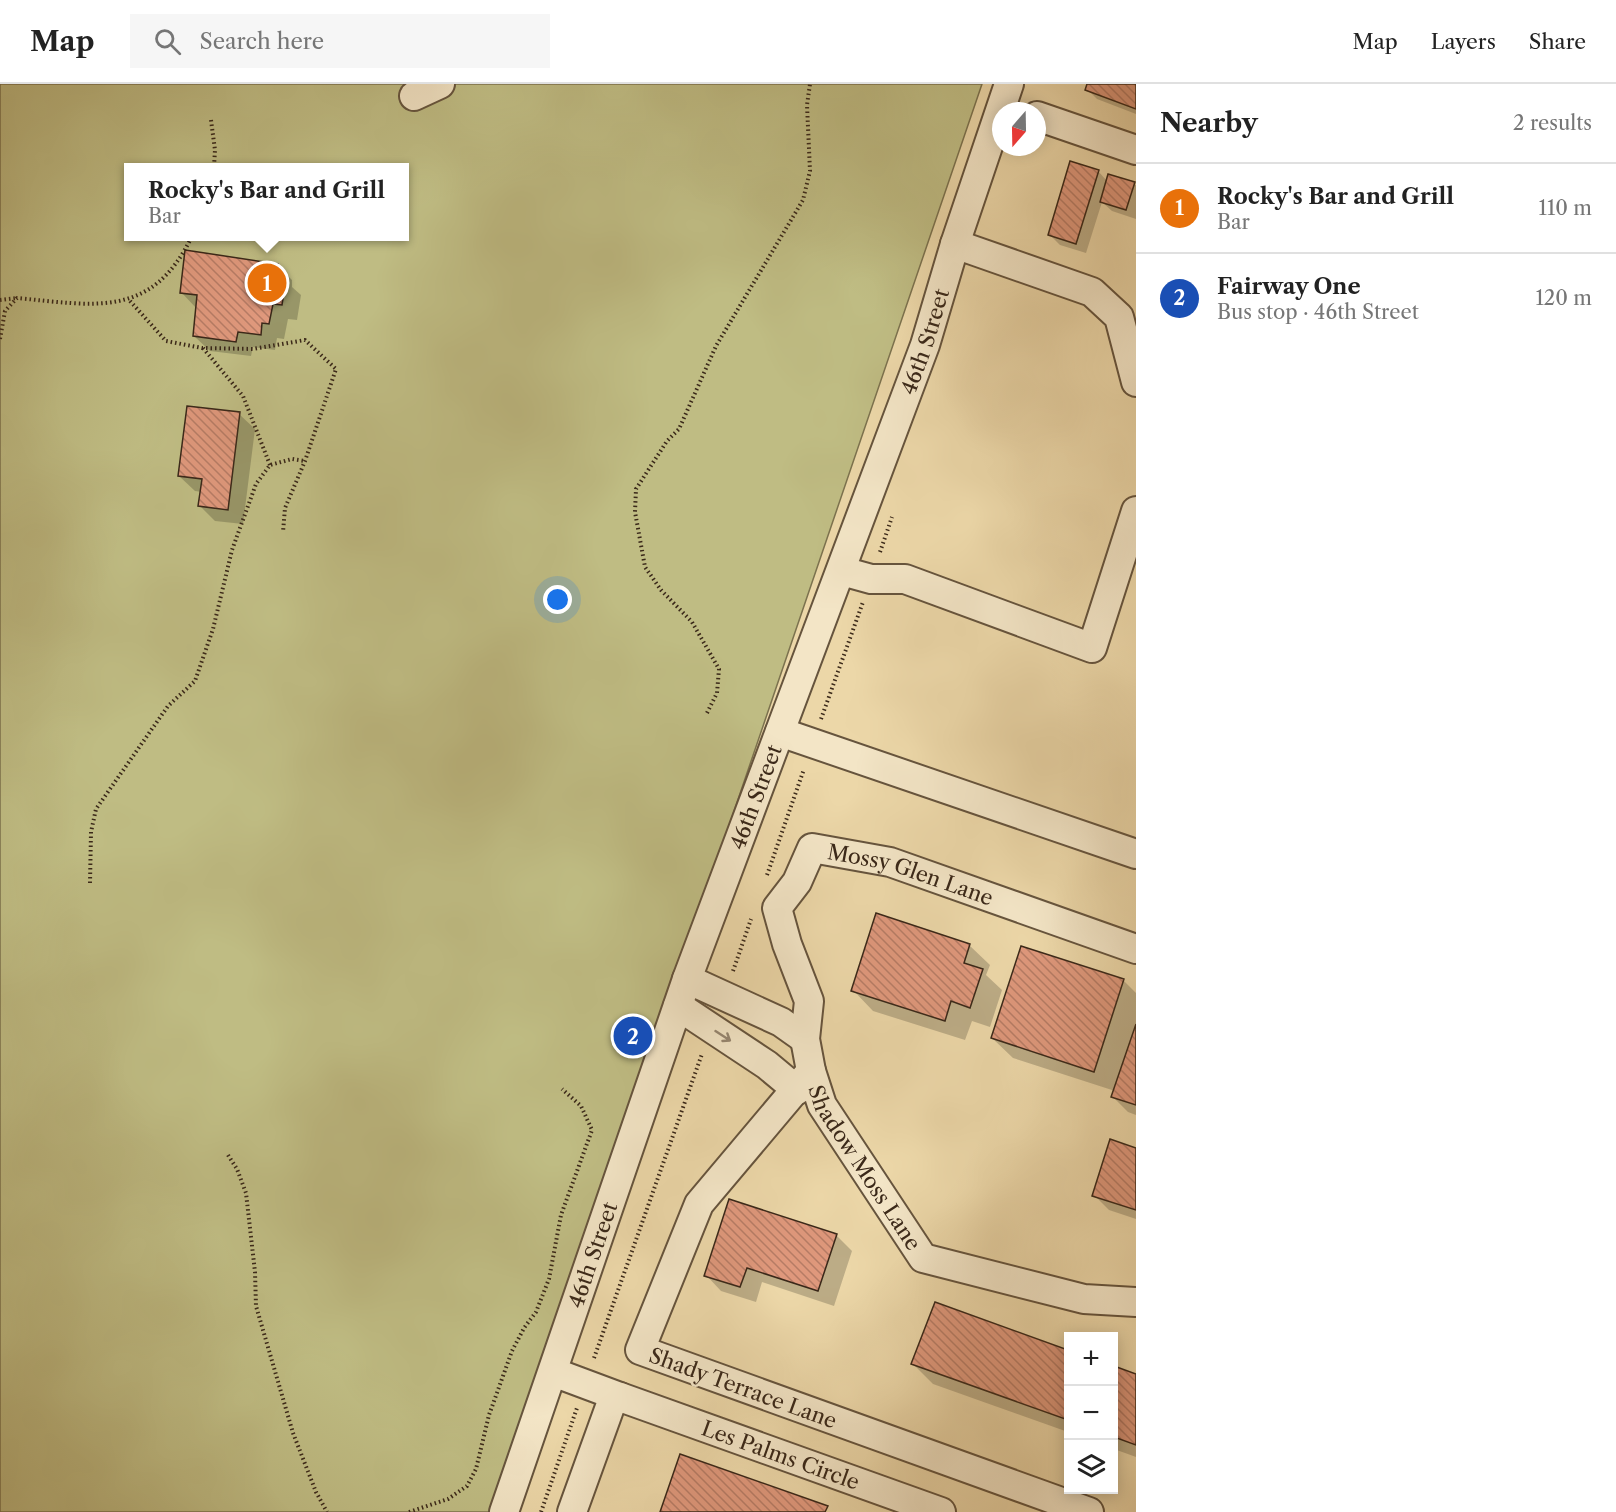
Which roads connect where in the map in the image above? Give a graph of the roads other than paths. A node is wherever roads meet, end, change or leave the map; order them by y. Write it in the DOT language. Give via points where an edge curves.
graph roads {
  1 [pos="440,84"];
  2 [pos="414,96"];
  3 [pos="1010,100"];
  4 [pos="1046,119"];
  5 [pos="1136,150"];
  6 [pos="955,244"];
  7 [pos="1136,381"];
  8 [pos="1136,511"];
  9 [pos="842,571"];
  10 [pos="780,732"];
  11 [pos="1136,854"];
  12 [pos="1136,949"];
  13 [pos="687,979"];
  14 [pos="678,1006"];
  15 [pos="805,1039"];
  16 [pos="798,1087"];
  17 [pos="1136,1302"];
  18 [pos="553,1372"];
  19 [pos="620,1397"];
  20 [pos="504,1512"];
  21 [pos="572,1512"];
  22 [pos="941,1512"];
  23 [pos="1089,1512"];
  1 -- 2 [label="street"];
  3 -- 6 [label="street, 46th Street"];
  4 -- 5 [label="street"];
  6 -- 7 [label="street" via="1092,292 1119,317"];
  6 -- 9 [label="street, 46th Street" via="925,345"];
  8 -- 9 [label="street" via="1092,648 905,579 871,579"];
  9 -- 10 [label="street, 46th Street"];
  10 -- 11 [label="street"];
  10 -- 13 [label="street, 46th Street"];
  12 -- 15 [label="street, Mossy Glen Lane" via="890,862 812,848 797,882 777,908 809,1001"];
  13 -- 14 [label="street, 46th Street"];
  13 -- 15 [label="street" via="781,1022"];
  14 -- 16 [label="street, Shadow Moss Lane, one-way"];
  14 -- 18 [label="street, 46th Street"];
  15 -- 16 [label="street, Mossy Glen Lane"];
  16 -- 17 [label="street, Shadow Moss Lane" via="822,1105 923,1258 1084,1299"];
  16 -- 23 [label="street, Shady Terrace Lane" via="699,1204 640,1350"];
  18 -- 19 [label="street, Les Palms Circle"];
  18 -- 20 [label="street, 46th Street"];
  19 -- 21 [label="street" via="611,1404"];
  19 -- 22 [label="street, Les Palms Circle"];
}
